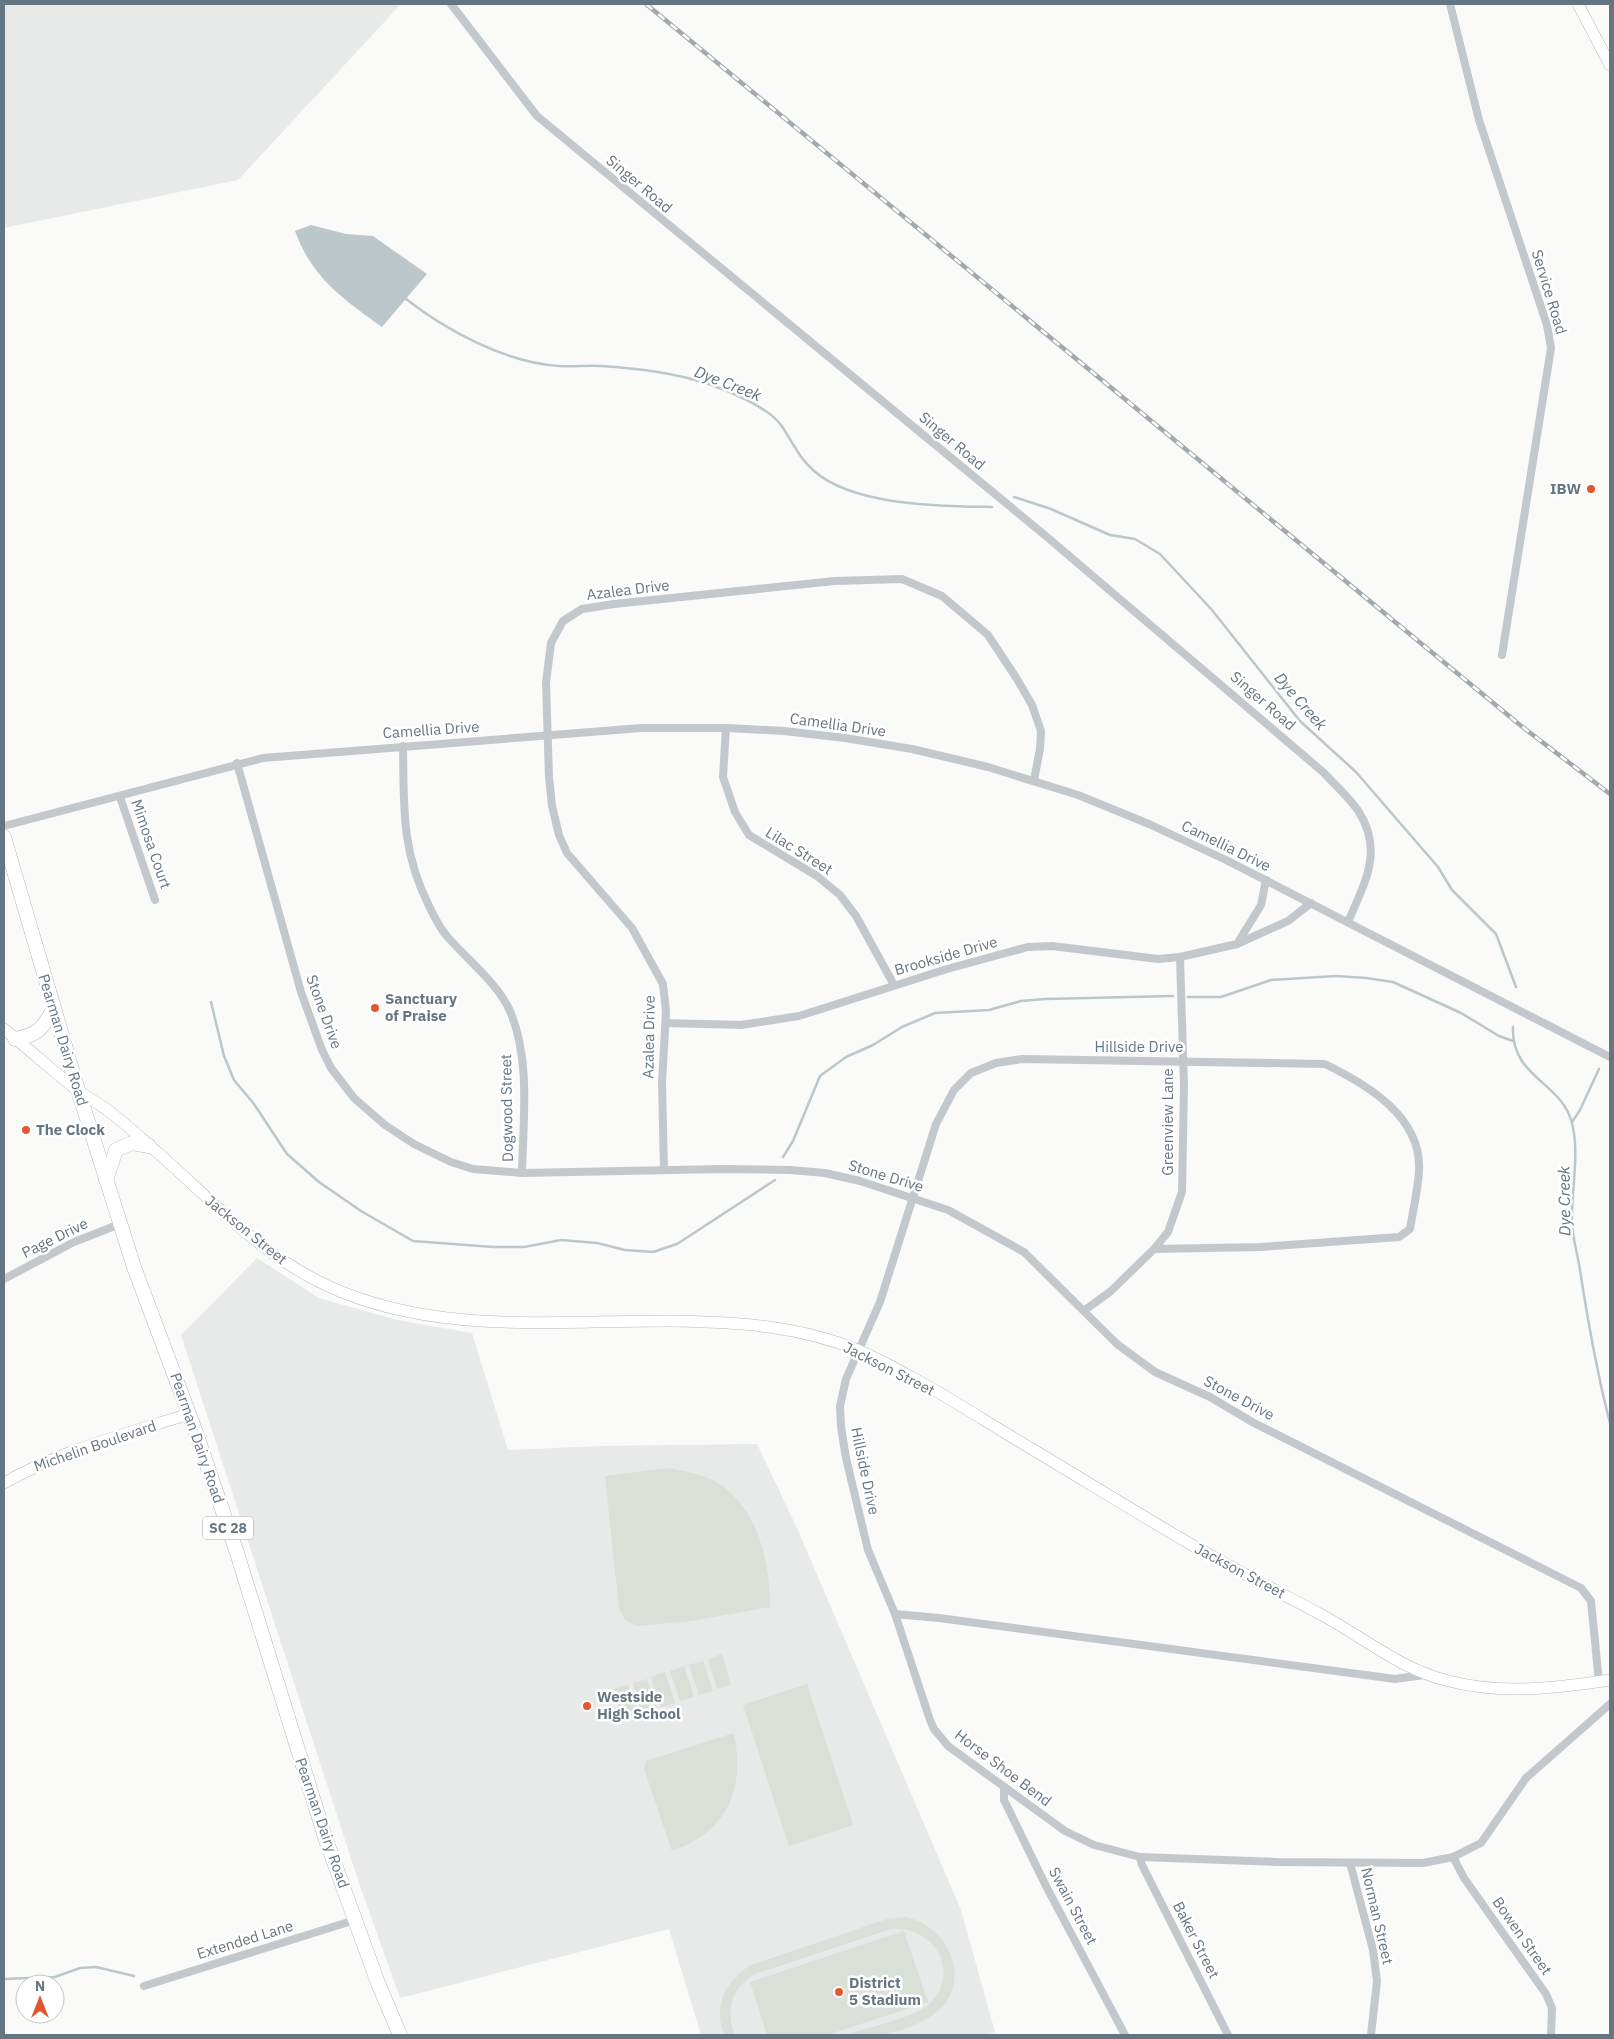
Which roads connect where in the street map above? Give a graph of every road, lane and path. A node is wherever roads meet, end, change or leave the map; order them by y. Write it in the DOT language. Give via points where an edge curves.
graph roads {
  1 [pos="451,4"];
  2 [pos="1450,4"];
  3 [pos="1578,4"];
  4 [pos="1610,65"];
  5 [pos="1502,655"];
  6 [pos="726,728"];
  7 [pos="546,735"];
  8 [pos="403,746"];
  9 [pos="237,763"];
  10 [pos="1034,780"];
  11 [pos="120,797"];
  12 [pos="4,826"];
  13 [pos="4,838"];
  14 [pos="1266,880"];
  15 [pos="155,900"];
  16 [pos="1311,903"];
  17 [pos="1348,922"];
  18 [pos="1237,944"];
  19 [pos="1180,956"];
  20 [pos="894,985"];
  21 [pos="53,1010"];
  22 [pos="666,1023"];
  23 [pos="4,1029"];
  24 [pos="16,1039"];
  25 [pos="1610,1057"];
  26 [pos="1182,1061"];
  27 [pos="78,1090"];
  28 [pos="149,1146"];
  29 [pos="664,1170"];
  30 [pos="522,1173"];
  31 [pos="106,1180"];
  32 [pos="912,1198"];
  33 [pos="120,1224"];
  34 [pos="1154,1249"];
  35 [pos="4,1279"];
  36 [pos="1084,1310"];
  37 [pos="859,1351"];
  38 [pos="189,1414"];
  39 [pos="4,1483"];
  40 [pos="895,1614"];
  41 [pos="1425,1674"];
  42 [pos="1605,1681"];
  43 [pos="1610,1704"];
  44 [pos="1004,1788"];
  45 [pos="1140,1857"];
  46 [pos="1453,1857"];
  47 [pos="1350,1862"];
  48 [pos="355,1920"];
  49 [pos="144,1986"];
  50 [pos="400,2035"];
  51 [pos="1125,2035"];
  52 [pos="1228,2035"];
  53 [pos="1371,2035"];
  54 [pos="1551,2035"];
  1 -- 17 [label="street, Singer Road" via="537,116 1046,536 1323,772 1359,812 1371,841 1372,863"];
  2 -- 5 [label="street, Service Road" via="1479,120 1547,325 1551,348"];
  3 -- 4 [label="street"];
  6 -- 7 [label="street, Camellia Drive" via="641,728"];
  6 -- 10 [label="street, Camellia Drive" via="784,731 912,749"];
  6 -- 20 [label="street, Lilac Street" via="723,776 735,812 749,835 816,876 840,895 856,916"];
  7 -- 8 [label="street, Camellia Drive"];
  7 -- 10 [label="street, Azalea Drive" via="546,683 551,643 563,621 582,609 817,583 902,579 942,596 962,613 988,636 1017,678 1032,705 1041,731"];
  7 -- 22 [label="street, Azalea Drive" via="552,806 559,835 567,853 632,928 651,960 663,984"];
  8 -- 9 [label="street, Camellia Drive"];
  8 -- 30 [label="street, Dogwood Street" via="407,845 416,881 444,934 497,991 518,1034 522,1066"];
  9 -- 11 [label="street, Camellia Drive"];
  9 -- 30 [label="street, Stone Drive" via="301,992 331,1068 368,1111 414,1144 473,1169"];
  10 -- 14 [label="street, Camellia Drive" via="1149,824"];
  11 -- 12 [label="street, Camellia Drive"];
  11 -- 15 [label="street, Mimosa Court"];
  13 -- 21 [label="highway, Pearman Dairy Road / SC 28"];
  14 -- 16 [label="street, Camellia Drive"];
  14 -- 18 [label="street" via="1261,905"];
  16 -- 17 [label="street, Camellia Drive"];
  16 -- 18 [label="street, Brookside Drive" via="1288,921"];
  17 -- 25 [label="street, Camellia Drive"];
  18 -- 19 [label="street, Brookside Drive"];
  19 -- 20 [label="street, Brookside Drive" via="1158,959 1052,946 1028,947"];
  19 -- 26 [label="street, Greenview Lane"];
  20 -- 22 [label="street, Brookside Drive" via="799,1016 741,1025"];
  21 -- 24 [label="highway" via="43,1027 32,1036"];
  21 -- 27 [label="highway, Pearman Dairy Road / SC 28"];
  22 -- 29 [label="street, Azalea Drive" via="662,1083"];
  23 -- 24 [label="street, Jackson Street"];
  24 -- 27 [label="street, Jackson Street"];
  26 -- 32 [label="street, Hillside Drive" via="1022,1059 996,1063 971,1072 954,1090 936,1124"];
  26 -- 34 [label="street, Greenview Lane" via="1182,1192 1168,1232"];
  26 -- 34 [label="street, Hillside Drive" via="1325,1064 1348,1076 1401,1114 1414,1141 1419,1169 1412,1219 1410,1229 1399,1237 1261,1247"];
  27 -- 28 [label="street, Jackson Street" via="112,1113"];
  27 -- 31 [label="highway, Pearman Dairy Road / SC 28"];
  28 -- 31 [label="highway" via="132,1143 116,1150"];
  28 -- 37 [label="street, Jackson Street" via="264,1249 330,1287 379,1305 435,1318 478,1321 744,1324 808,1334"];
  29 -- 30 [label="street, Stone Drive"];
  29 -- 32 [label="street, Stone Drive" via="825,1173 860,1180"];
  31 -- 33 [label="highway, Pearman Dairy Road / SC 28"];
  32 -- 36 [label="street, Stone Drive" via="948,1210 1024,1252"];
  32 -- 37 [label="street, Hillside Drive" via="880,1302"];
  33 -- 35 [label="street, Page Drive" via="74,1242"];
  33 -- 38 [label="highway, Pearman Dairy Road / SC 28"];
  34 -- 36 [label="street" via="1111,1291"];
  36 -- 42 [label="street, Stone Drive" via="1117,1344 1155,1372 1210,1397 1254,1423 1580,1588 1591,1601"];
  37 -- 40 [label="street, Hillside Drive" via="846,1379 840,1406 840,1427 868,1550"];
  37 -- 41 [label="street, Jackson Street" via="926,1386 1190,1544"];
  38 -- 39 [label="street, Michelin Boulevard" via="73,1450"];
  38 -- 48 [label="highway, Pearman Dairy Road / SC 28"];
  40 -- 41 [label="street" via="1395,1679"];
  40 -- 44 [label="street, Horse Shoe Bend" via="934,1729 948,1746"];
  41 -- 42 [label="street, Jackson Street" via="1480,1687 1520,1689"];
  43 -- 46 [label="street, Horse Shoe Bend" via="1526,1778 1481,1843"];
  44 -- 45 [label="street, Horse Shoe Bend" via="1065,1831 1094,1845"];
  44 -- 51 [label="street, Swain Street" via="1004,1800 1046,1888"];
  45 -- 47 [label="street, Horse Shoe Bend"];
  45 -- 52 [label="street, Baker Street"];
  46 -- 47 [label="street, Horse Shoe Bend" via="1423,1863"];
  46 -- 54 [label="street, Bowen Street" via="1464,1878 1546,1994 1552,2008"];
  47 -- 53 [label="street, Norman Street" via="1373,1950 1377,1981"];
  48 -- 49 [label="street, Extended Lane"];
  48 -- 50 [label="highway, Pearman Dairy Road / SC 28"];
}
